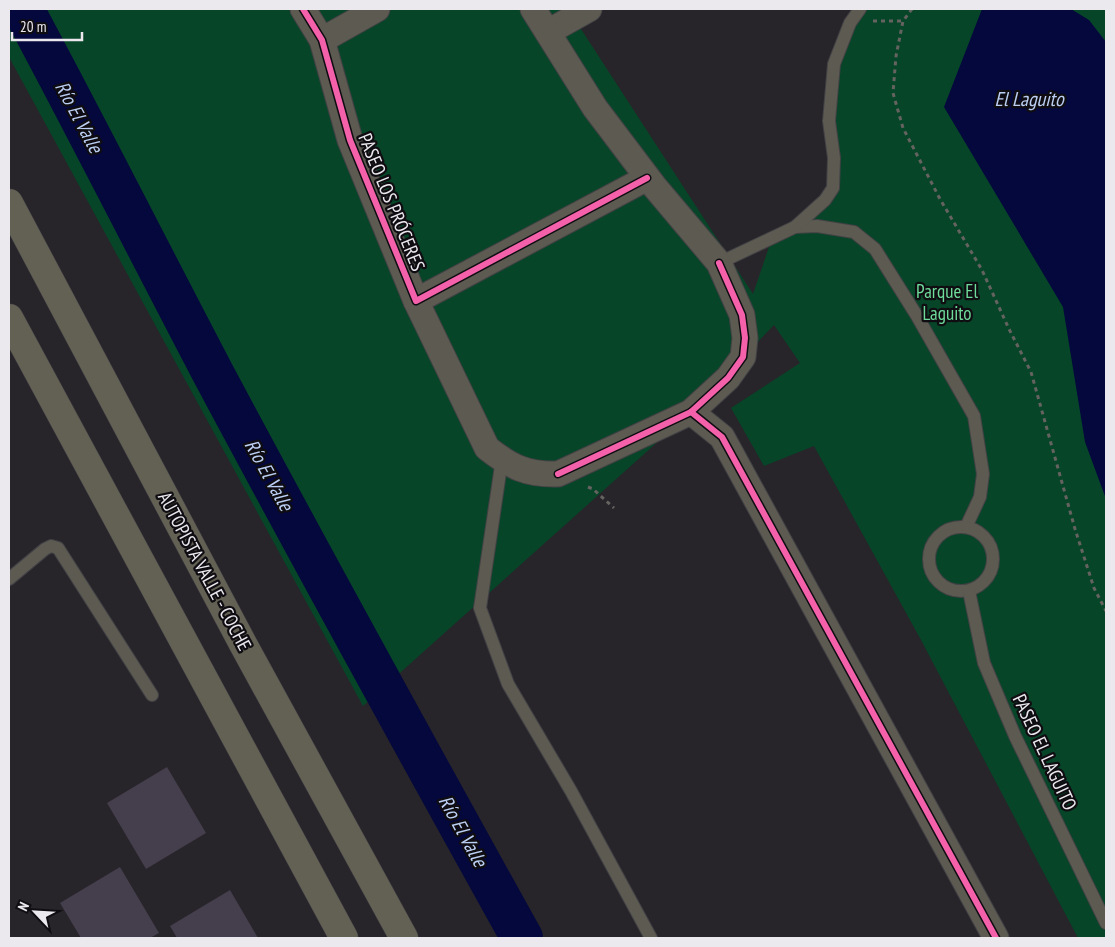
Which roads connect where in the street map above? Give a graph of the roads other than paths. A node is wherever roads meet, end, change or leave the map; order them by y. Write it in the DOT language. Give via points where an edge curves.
graph roads {
  1 [pos="303,9"];
  2 [pos="377,9"];
  3 [pos="533,9"];
  4 [pos="589,9"];
  5 [pos="860,9"];
  6 [pos="548,32"];
  7 [pos="322,40"];
  8 [pos="647,178"];
  9 [pos="9,203"];
  10 [pos="795,227"];
  11 [pos="719,262"];
  12 [pos="416,301"];
  13 [pos="9,318"];
  14 [pos="691,412"];
  15 [pos="502,459"];
  16 [pos="966,527"];
  17 [pos="9,579"];
  18 [pos="969,591"];
  19 [pos="152,695"];
  20 [pos="1106,923"];
  21 [pos="344,938"];
  22 [pos="404,938"];
  23 [pos="651,938"];
  24 [pos="996,938"];
  1 -- 7 [label="street, PASEO LOS PRÓCERES"];
  2 -- 7 [label="street"];
  3 -- 6 [label="street, PASEO LOS PRÓCERES"];
  4 -- 6 [label="street"];
  5 -- 10 [label="lane" via="850,23 834,64 829,121 834,158 833,188 825,200"];
  6 -- 8 [label="street, PASEO LOS PRÓCERES" via="595,108"];
  7 -- 12 [label="street, PASEO LOS PRÓCERES" via="350,140"];
  8 -- 11 [label="street, PASEO LOS PRÓCERES"];
  8 -- 12 [label="street, PASEO LOS PRÓCERES"];
  9 -- 22 [label="highway, AUTOPISTA VALLE - COCHE"];
  10 -- 11 [label="lane"];
  10 -- 16 [label="lane" via="817,226 854,232 875,249 917,316 974,416 983,474 980,497"];
  11 -- 14 [label="street, PASEO LOS PRÓCERES" via="742,315 743,357 728,378"];
  12 -- 15 [label="street, PASEO LOS PRÓCERES" via="487,448"];
  13 -- 21 [label="highway"];
  14 -- 15 [label="street, PASEO LOS PRÓCERES" via="558,474 523,470"];
  14 -- 24 [label="street" via="722,437"];
  15 -- 23 [label="lane" via="480,608 508,684"];
  16 -- 18 [label="lane" via="984,536 993,553 991,572 986,580"];
  16 -- 18 [label="lane" via="946,531 938,537 929,556 931,571 940,584 949,590"];
  17 -- 19 [label="lane" via="45,549 51,546 58,548"];
  18 -- 20 [label="lane, PASEO EL LAGUITO" via="984,664"];
}
